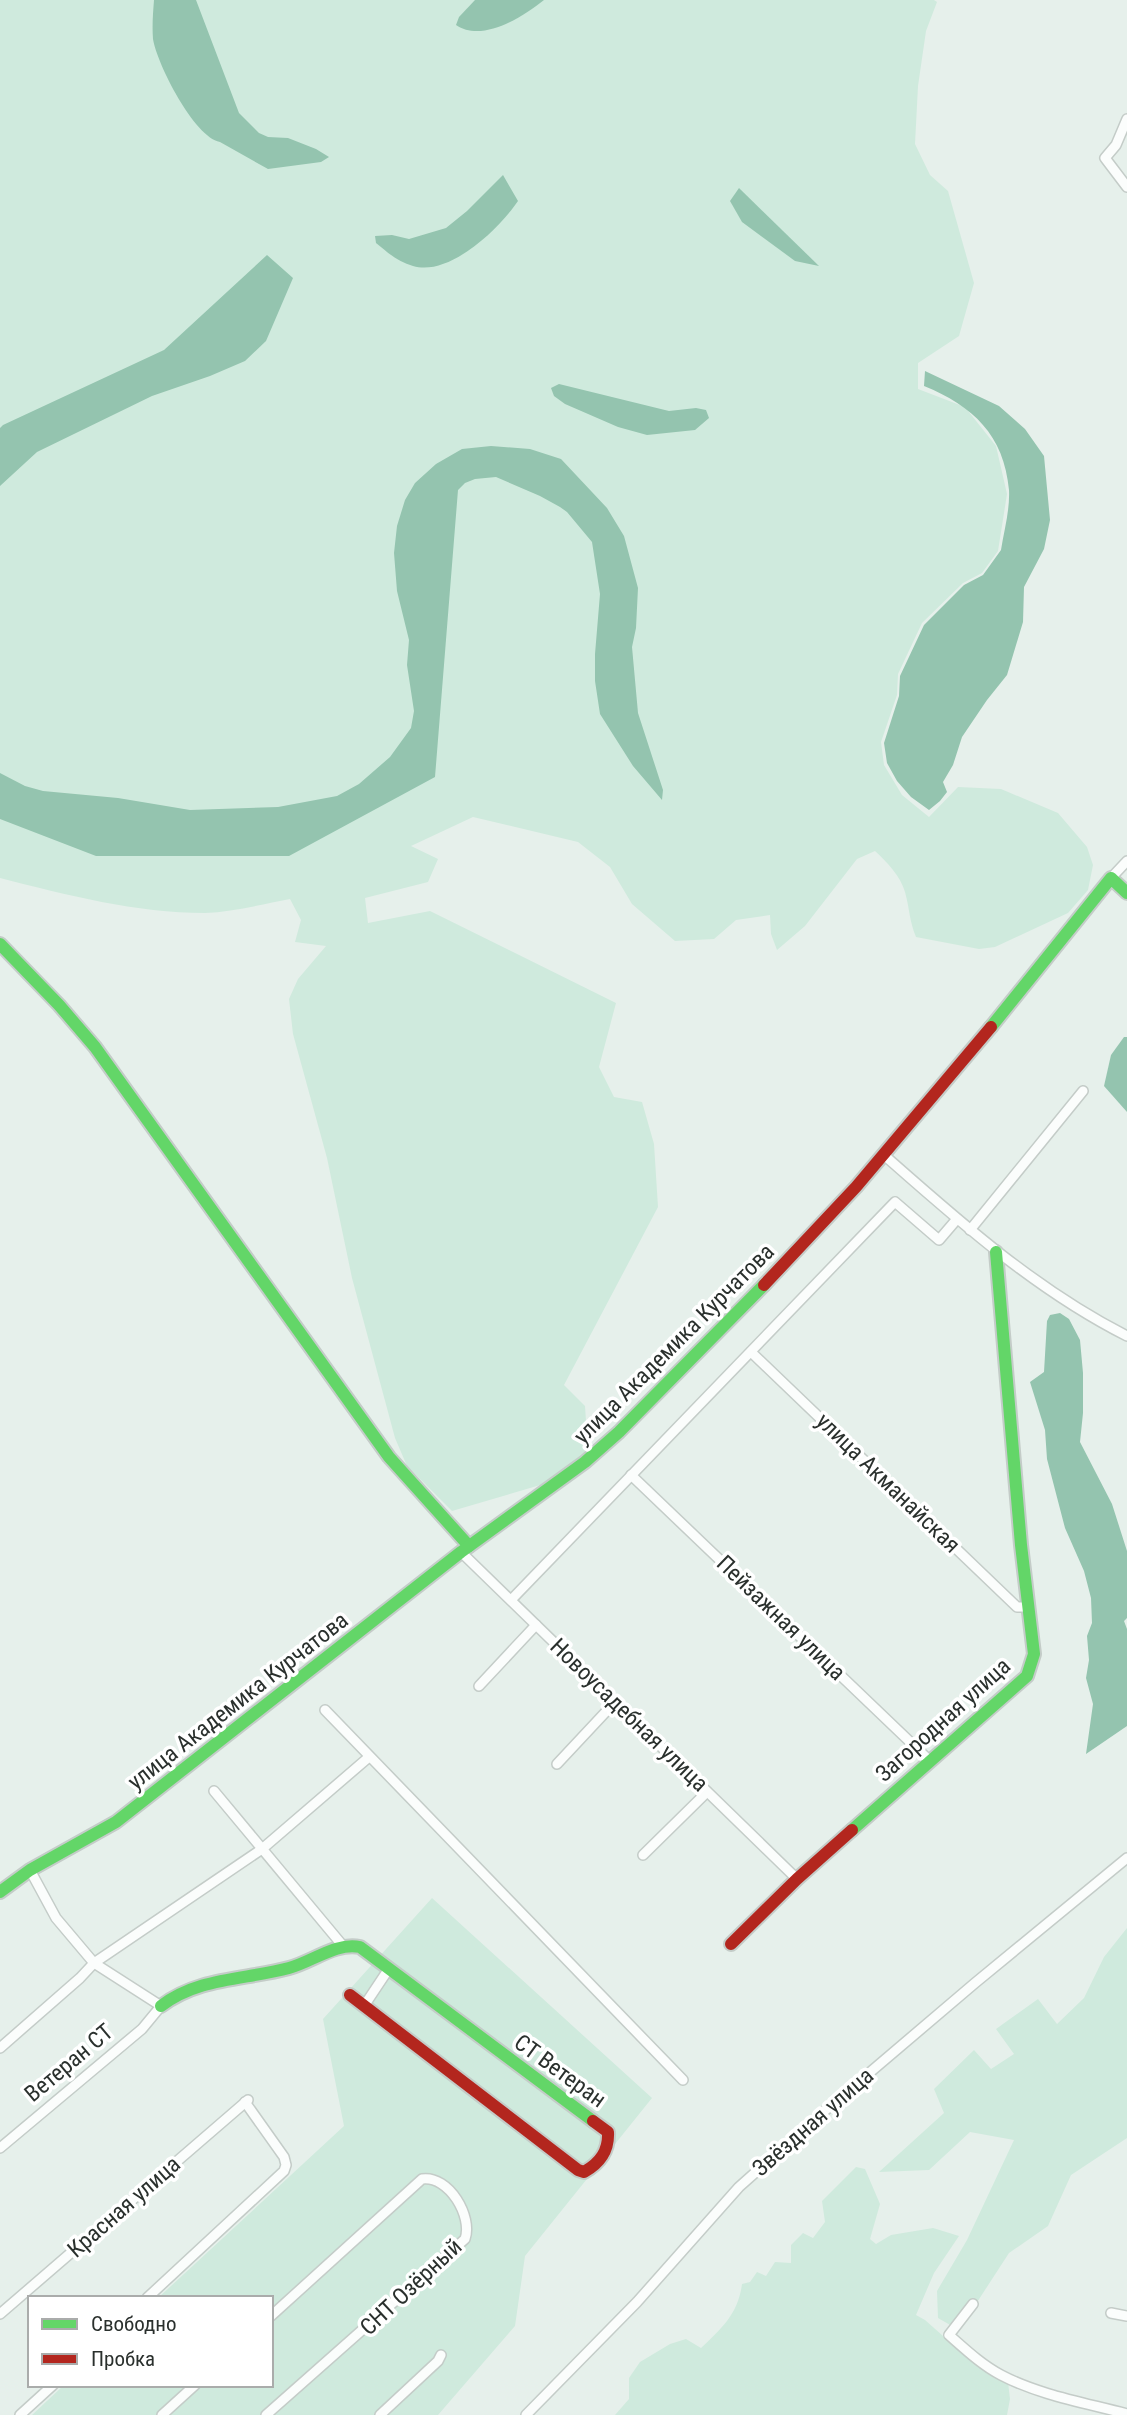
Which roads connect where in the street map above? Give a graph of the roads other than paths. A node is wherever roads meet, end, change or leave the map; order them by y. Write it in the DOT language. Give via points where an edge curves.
graph roads {
  1 [pos="1127,119"];
  2 [pos="1127,187"];
  3 [pos="1127,861"];
  4 [pos="1111,877"];
  5 [pos="1127,893"];
  6 [pos="0,944"];
  7 [pos="1083,1091"];
  8 [pos="884,1155"];
  9 [pos="957,1219"];
  10 [pos="970,1230"];
  11 [pos="996,1252"];
  12 [pos="1127,1336"];
  13 [pos="751,1352"];
  14 [pos="631,1475"];
  15 [pos="465,1549"];
  16 [pos="511,1600"];
  17 [pos="1029,1607"];
  18 [pos="536,1625"];
  19 [pos="479,1686"];
  20 [pos="615,1702"];
  21 [pos="325,1710"];
  22 [pos="369,1757"];
  23 [pos="930,1761"];
  24 [pos="557,1764"];
  25 [pos="214,1791"];
  26 [pos="707,1792"];
  27 [pos="262,1849"];
  28 [pos="643,1855"];
  29 [pos="1127,1858"];
  30 [pos="30,1870"];
  31 [pos="797,1879"];
  32 [pos="0,1892"];
  33 [pos="731,1944"];
  34 [pos="343,1946"];
  35 [pos="94,1963"];
  36 [pos="388,1969"];
  37 [pos="350,1995"];
  38 [pos="161,2006"];
  39 [pos="364,2006"];
  40 [pos="0,2048"];
  41 [pos="683,2080"];
  42 [pos="0,2148"];
  43 [pos="149,2296"];
  44 [pos="973,2304"];
  45 [pos="1111,2313"];
  46 [pos="0,2314"];
  47 [pos="273,2314"];
  48 [pos="1127,2316"];
  49 [pos="441,2355"];
  50 [pos="51,2387"];
  51 [pos="193,2387"];
  52 [pos="1127,2414"];
  53 [pos="20,2415"];
  54 [pos="162,2415"];
  55 [pos="266,2415"];
  56 [pos="380,2415"];
  57 [pos="526,2415"];
  1 -- 2 [label="street" via="1105,158"];
  3 -- 4 [label="street"];
  4 -- 5 [label="street"];
  4 -- 8 [label="street, улица Академика Курчатова"];
  6 -- 15 [label="street" via="95,1046 389,1457"];
  7 -- 10 [label="street"];
  8 -- 9 [label="street"];
  8 -- 15 [label="street, улица Академика Курчатова" via="619,1432"];
  9 -- 10 [label="street"];
  9 -- 13 [label="street" via="939,1240 895,1202"];
  10 -- 11 [label="street"];
  11 -- 12 [label="street"];
  11 -- 17 [label="street, Загородная улица"];
  13 -- 14 [label="street"];
  13 -- 17 [label="street, улица Акманайская" via="1017,1607"];
  14 -- 16 [label="street"];
  14 -- 23 [label="street, Пейзажная улица"];
  15 -- 16 [label="street, Новоусадебная улица"];
  15 -- 30 [label="street, улица Академика Курчатова" via="116,1822"];
  16 -- 18 [label="street, Новоусадебная улица"];
  17 -- 23 [label="street, Загородная улица" via="1034,1654 1027,1676"];
  18 -- 19 [label="street"];
  18 -- 20 [label="street, Новоусадебная улица"];
  20 -- 24 [label="street"];
  20 -- 26 [label="street, Новоусадебная улица"];
  21 -- 22 [label="street"];
  22 -- 27 [label="street"];
  22 -- 41 [label="street"];
  23 -- 31 [label="street, Загородная улица"];
  25 -- 27 [label="street"];
  26 -- 28 [label="street"];
  26 -- 31 [label="street, Новоусадебная улица"];
  27 -- 34 [label="street"];
  27 -- 35 [label="street"];
  29 -- 57 [label="street, Звёздная улица" via="739,2187 637,2302"];
  30 -- 32 [label="street, улица Академика Курчатова"];
  30 -- 35 [label="street" via="56,1918"];
  31 -- 33 [label="street, Загородная улица"];
  34 -- 36 [label="street, СТ Ветеран" via="360,1947"];
  34 -- 38 [label="street, Ветеран СТ" via="287,1969 191,1989"];
  35 -- 38 [label="street"];
  35 -- 40 [label="street"];
  36 -- 39 [label="street"];
  36 -- 39 [label="street, СТ Ветеран" via="608,2132 607,2151 591,2169 578,2171"];
  37 -- 39 [label="street, СТ Ветеран"];
  38 -- 42 [label="street, Ветеран СТ" via="142,2029"];
  43 -- 46 [label="street, Красная улица" via="284,2171 284,2157 246,2101"];
  44 -- 52 [label="street" via="949,2335 978,2360 1021,2384"];
  45 -- 48 [label="street"];
  47 -- 55 [label="street, СНТ Озёрный" via="422,2179 438,2182 460,2206 468,2231 465,2239"];
  49 -- 56 [label="street"];
  50 -- 53 [label="street"];
  51 -- 54 [label="street"];
}
